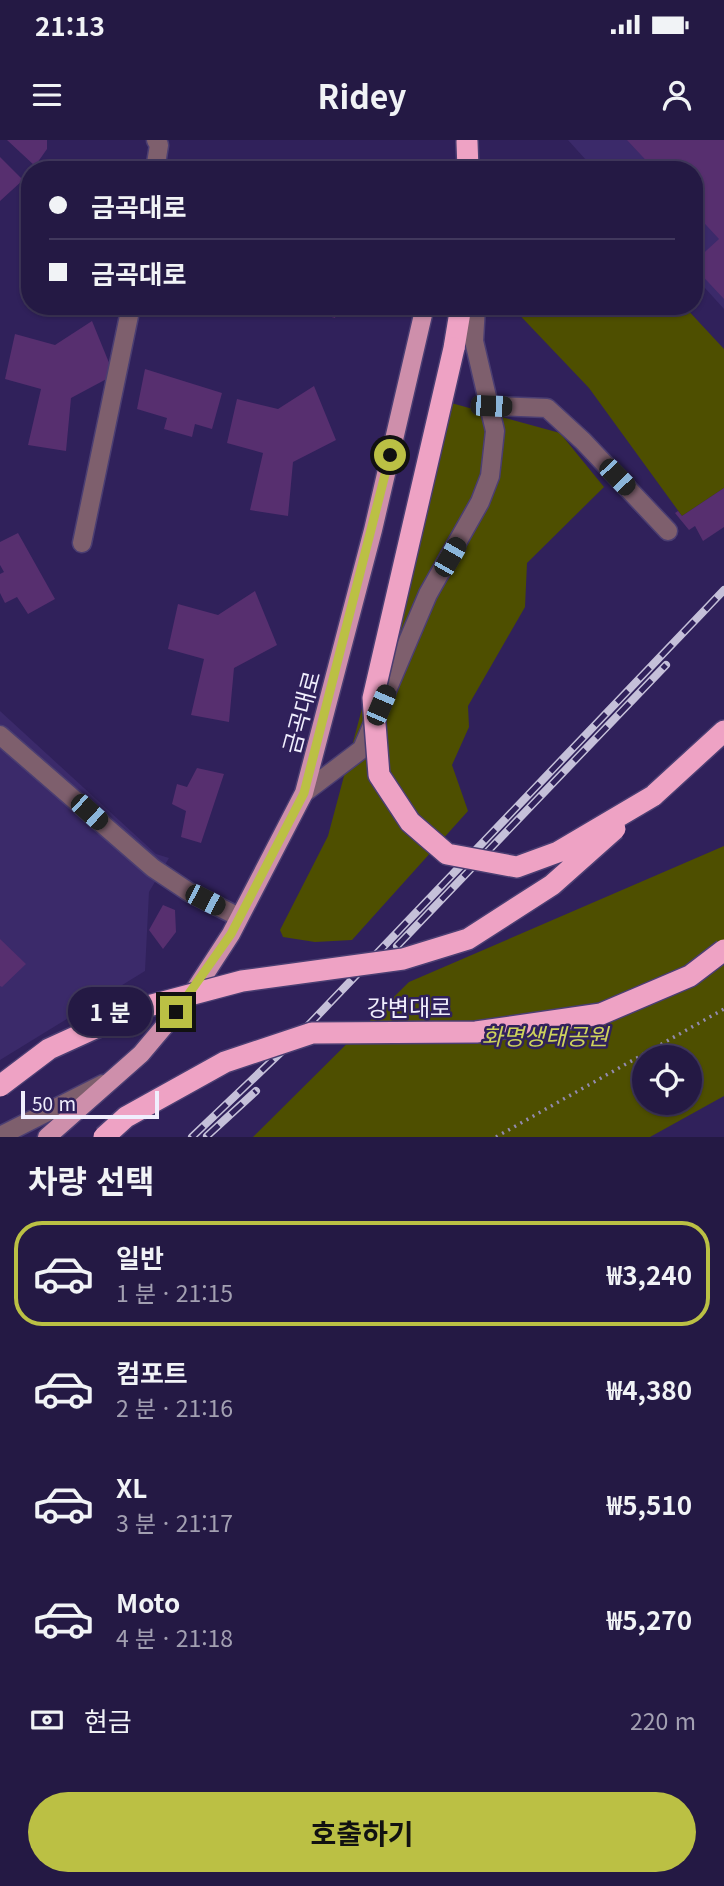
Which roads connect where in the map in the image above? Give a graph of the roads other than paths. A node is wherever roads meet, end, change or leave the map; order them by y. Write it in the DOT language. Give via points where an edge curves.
graph roads {
  1 [pos="156,140"];
  2 [pos="467,141"];
  3 [pos="156,161"];
  4 [pos="462,161"];
  5 [pos="468,161"];
  6 [pos="129,315"];
  7 [pos="423,315"];
  8 [pos="460,315"];
  9 [pos="475,315"];
  10 [pos="491,406"];
  11 [pos="668,531"];
  12 [pos="82,543"];
  13 [pos="724,731"];
  14 [pos="0,735"];
  15 [pos="304,793"];
  16 [pos="653,796"];
  17 [pos="239,917"];
  18 [pos="724,950"];
  19 [pos="112,1080"];
  20 [pos="0,1086"];
  21 [pos="0,1136"];
  22 [pos="47,1137"];
  23 [pos="104,1137"];
  1 -- 3 [label="street"];
  2 -- 4 [label="main road"];
  2 -- 5 [label="highway"];
  6 -- 12 [label="street"];
  7 -- 15 [label="main road, 금곡대로"];
  8 -- 16 [label="highway, bridge" via="373,698 379,775 410,822 447,854 517,867 558,852"];
  9 -- 10 [label="street" via="474,341"];
  10 -- 11 [label="street" via="547,408"];
  10 -- 15 [label="street" via="495,431 490,476 428,594 362,750"];
  13 -- 16 [label="highway"];
  14 -- 17 [label="street" via="153,869"];
  15 -- 17 [label="main road, 금곡대로"];
  16 -- 20 [label="highway, bridge" via="552,885 468,939 403,958 242,981 137,1009 49,1049"];
  17 -- 19 [label="main road, 금곡대로" via="194,991 141,1054"];
  18 -- 23 [label="highway, 강변대로, bridge" via="690,976 601,1014 476,1032 312,1033 225,1062 126,1117"];
  19 -- 21 [label="street, 금곡대로"];
  19 -- 22 [label="main road, 금곡대로"];
}
